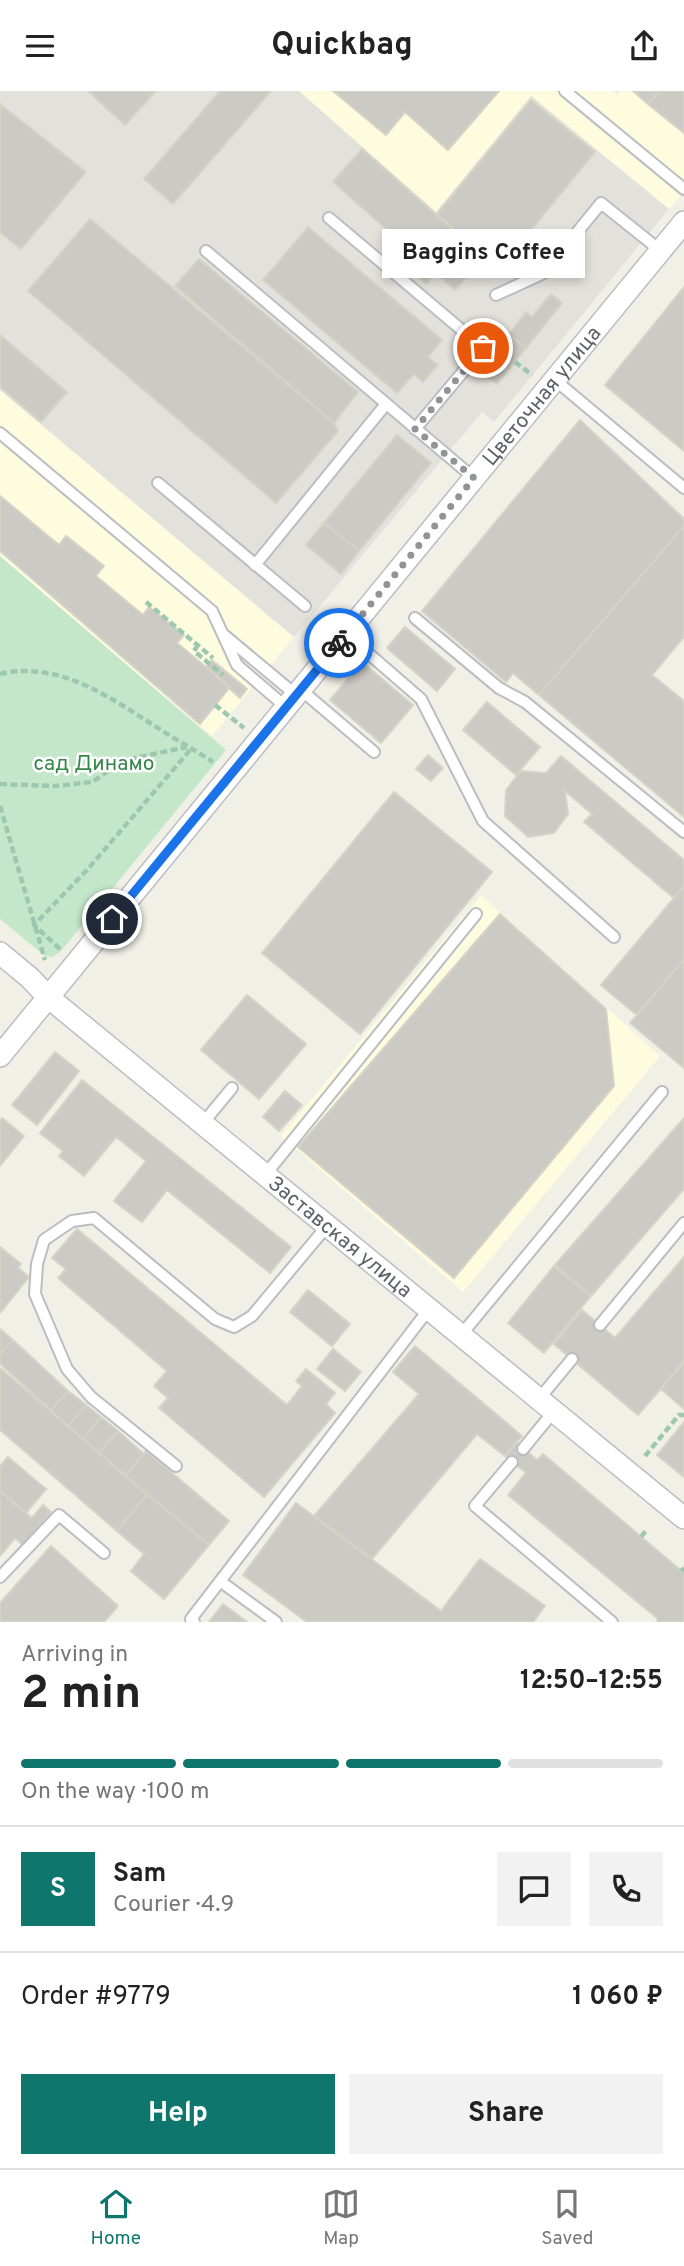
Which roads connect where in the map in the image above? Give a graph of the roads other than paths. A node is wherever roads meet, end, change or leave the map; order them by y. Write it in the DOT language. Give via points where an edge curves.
graph roads {
  1 [pos="565,91"];
  2 [pos="684,189"];
  3 [pos="329,218"];
  4 [pos="684,222"];
  5 [pos="206,251"];
  6 [pos="661,251"];
  7 [pos="496,295"];
  8 [pos="545,379"];
  9 [pos="386,404"];
  10 [pos="415,429"];
  11 [pos="0,433"];
  12 [pos="474,478"];
  13 [pos="158,483"];
  14 [pos="684,488"];
  15 [pos="255,565"];
  16 [pos="304,606"];
  17 [pos="415,618"];
  18 [pos="346,634"];
  19 [pos="294,697"];
  20 [pos="374,752"];
  21 [pos="684,832"];
  22 [pos="476,914"];
  23 [pos="614,937"];
  24 [pos="0,953"];
  25 [pos="48,997"];
  26 [pos="0,1056"];
  27 [pos="232,1088"];
  28 [pos="662,1091"];
  29 [pos="203,1123"];
  30 [pos="265,1175"];
  31 [pos="684,1223"];
  32 [pos="327,1226"];
  33 [pos="429,1309"];
  34 [pos="600,1325"];
  35 [pos="461,1335"];
  36 [pos="572,1359"];
  37 [pos="547,1405"];
  38 [pos="523,1448"];
  39 [pos="512,1462"];
  40 [pos="176,1466"];
  41 [pos="684,1518"];
  42 [pos="104,1553"];
  43 [pos="0,1577"];
  44 [pos="220,1581"];
  45 [pos="194,1622"];
  46 [pos="276,1622"];
  47 [pos="612,1622"];
  1 -- 2 [label="lane"];
  3 -- 10 [label="lane" via="483,348"];
  4 -- 6 [label="street, Цветочная улица"];
  5 -- 9 [label="lane"];
  6 -- 7 [label="lane" via="601,203 544,273"];
  6 -- 8 [label="street, Цветочная улица"];
  8 -- 12 [label="street, Цветочная улица"];
  8 -- 14 [label="lane"];
  9 -- 10 [label="lane"];
  9 -- 15 [label="lane"];
  10 -- 12 [label="lane"];
  11 -- 19 [label="lane" via="212,611 222,633"];
  12 -- 18 [label="street, Цветочная улица"];
  13 -- 15 [label="lane"];
  15 -- 16 [label="lane"];
  17 -- 21 [label="lane"];
  18 -- 19 [label="street, Цветочная улица"];
  18 -- 23 [label="lane" via="421,699 483,821"];
  19 -- 20 [label="lane"];
  19 -- 25 [label="street, Цветочная улица"];
  22 -- 30 [label="lane"];
  24 -- 25 [label="street, Заставская улица"];
  25 -- 26 [label="street, Цветочная улица"];
  25 -- 29 [label="street, Заставская улица"];
  27 -- 29 [label="lane"];
  28 -- 35 [label="lane"];
  29 -- 30 [label="street, Заставская улица"];
  30 -- 32 [label="street, Заставская улица"];
  31 -- 34 [label="lane"];
  32 -- 33 [label="street, Заставская улица"];
  32 -- 40 [label="lane" via="252,1316 234,1327 215,1319 94,1218 72,1221 44,1240 35,1294 66,1369 91,1397"];
  33 -- 35 [label="street, Заставская улица"];
  33 -- 44 [label="lane"];
  35 -- 37 [label="street, Заставская улица"];
  36 -- 37 [label="lane"];
  37 -- 38 [label="lane"];
  37 -- 41 [label="street, Заставская улица"];
  39 -- 47 [label="lane" via="475,1506"];
  42 -- 43 [label="lane" via="59,1515"];
  44 -- 45 [label="lane" via="191,1619"];
  44 -- 46 [label="lane"];
}
